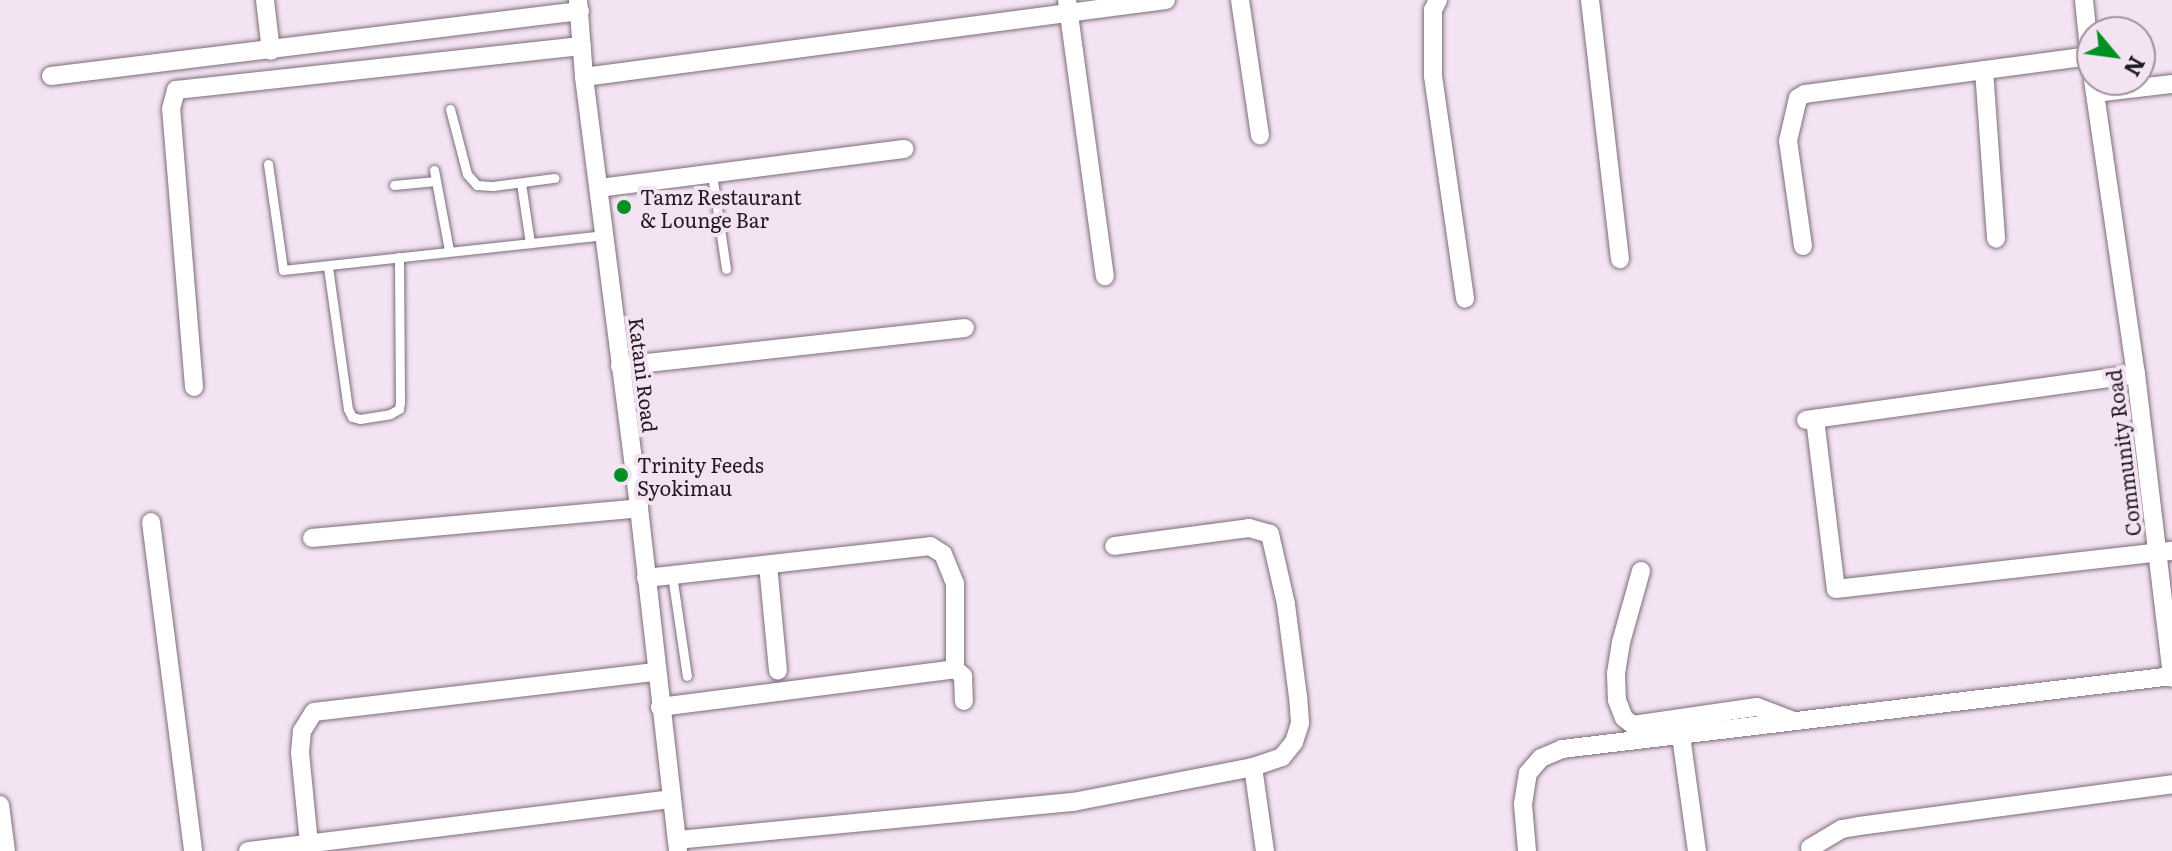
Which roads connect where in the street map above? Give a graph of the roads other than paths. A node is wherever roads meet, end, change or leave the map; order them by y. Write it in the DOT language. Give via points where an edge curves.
graph roads {
  1 [pos="265,0"];
  2 [pos="1166,0"];
  3 [pos="1240,0"];
  4 [pos="1438,0"];
  5 [pos="1590,0"];
  6 [pos="579,6"];
  7 [pos="1067,7"];
  8 [pos="582,46"];
  9 [pos="271,51"];
  10 [pos="2076,65"];
  11 [pos="1984,70"];
  12 [pos="51,76"];
  13 [pos="584,77"];
  14 [pos="2095,96"];
  15 [pos="450,109"];
  16 [pos="1260,136"];
  17 [pos="905,149"];
  18 [pos="268,164"];
  19 [pos="434,170"];
  20 [pos="712,174"];
  21 [pos="554,178"];
  22 [pos="436,181"];
  23 [pos="521,183"];
  24 [pos="394,185"];
  25 [pos="599,188"];
  26 [pos="605,235"];
  27 [pos="1996,239"];
  28 [pos="530,243"];
  29 [pos="1803,246"];
  30 [pos="449,250"];
  31 [pos="399,257"];
  32 [pos="1620,259"];
  33 [pos="328,267"];
  34 [pos="726,269"];
  35 [pos="1105,276"];
  36 [pos="1465,299"];
  37 [pos="965,328"];
  38 [pos="620,366"];
  39 [pos="2136,374"];
  40 [pos="194,387"];
  41 [pos="639,508"];
  42 [pos="151,522"];
  43 [pos="312,538"];
  44 [pos="1114,546"];
  45 [pos="2165,552"];
  46 [pos="768,565"];
  47 [pos="1641,571"];
  48 [pos="672,575"];
  49 [pos="646,578"];
  50 [pos="955,669"];
  51 [pos="778,671"];
  52 [pos="655,672"];
  53 [pos="687,676"];
  54 [pos="2172,677"];
  55 [pos="964,701"];
  56 [pos="660,707"];
  57 [pos="1796,722"];
  58 [pos="1681,736"];
  59 [pos="1253,767"];
  60 [pos="2172,784"];
  61 [pos="672,799"];
  62 [pos="0,805"];
  63 [pos="309,844"];
  64 [pos="677,845"];
  65 [pos="1810,848"];
  66 [pos="6,851"];
  67 [pos="193,851"];
  68 [pos="248,851"];
  69 [pos="1265,851"];
  70 [pos="1527,851"];
  71 [pos="1697,851"];
  1 -- 9 [label="street"];
  2 -- 7 [label="street"];
  3 -- 16 [label="street"];
  4 -- 36 [label="street" via="1433,10 1433,76"];
  5 -- 32 [label="street"];
  6 -- 8 [label="street, Katani Road"];
  6 -- 9 [label="street"];
  7 -- 13 [label="street"];
  7 -- 35 [label="street"];
  8 -- 13 [label="street, Katani Road"];
  8 -- 40 [label="street" via="176,90 171,109"];
  9 -- 12 [label="street"];
  10 -- 11 [label="street"];
  11 -- 27 [label="street"];
  11 -- 29 [label="street" via="1798,98 1788,141"];
  13 -- 25 [label="street, Katani Road"];
  14 -- 39 [label="street, Community Road"];
  15 -- 23 [label="lane" via="467,174 477,185"];
  17 -- 20 [label="street"];
  18 -- 33 [label="lane" via="283,270"];
  19 -- 22 [label="lane"];
  20 -- 25 [label="street"];
  20 -- 34 [label="lane"];
  21 -- 23 [label="lane"];
  22 -- 24 [label="lane"];
  22 -- 30 [label="lane"];
  23 -- 28 [label="lane"];
  25 -- 26 [label="street, Katani Road"];
  26 -- 28 [label="lane"];
  26 -- 38 [label="street, Katani Road"];
  28 -- 30 [label="lane"];
  30 -- 31 [label="lane"];
  31 -- 33 [label="lane"];
  31 -- 33 [label="lane" via="399,409 360,419 348,409"];
  37 -- 38 [label="street"];
  38 -- 41 [label="street, Katani Road"];
  39 -- 45 [label="street, Community Road"];
  39 -- 45 [label="street" via="1810,419 1836,589"];
  41 -- 43 [label="street"];
  41 -- 49 [label="street, Katani Road"];
  42 -- 67 [label="street"];
  44 -- 59 [label="street" via="1249,528 1270,534 1286,604 1300,723 1282,757"];
  45 -- 54 [label="street, Community Road"];
  46 -- 48 [label="street"];
  46 -- 50 [label="street" via="930,546 943,554 955,583"];
  46 -- 51 [label="street"];
  47 -- 57 [label="street" via="1616,674 1624,718 1633,725 1757,707"];
  48 -- 49 [label="street"];
  48 -- 53 [label="lane"];
  49 -- 52 [label="street, Katani Road"];
  50 -- 55 [label="street" via="963,676"];
  50 -- 56 [label="street"];
  52 -- 56 [label="street, Katani Road"];
  52 -- 63 [label="street" via="314,712 302,731 300,753"];
  54 -- 57 [label="street"];
  56 -- 61 [label="street, Katani Road"];
  57 -- 58 [label="street"];
  58 -- 70 [label="street" via="1562,749 1541,758 1528,773 1525,788"];
  58 -- 71 [label="street"];
  59 -- 64 [label="street" via="1073,802"];
  59 -- 69 [label="street"];
  60 -- 65 [label="street" via="1842,829"];
  61 -- 63 [label="street"];
  61 -- 64 [label="street, Katani Road"];
  62 -- 66 [label="street"];
  63 -- 68 [label="street"];
}
